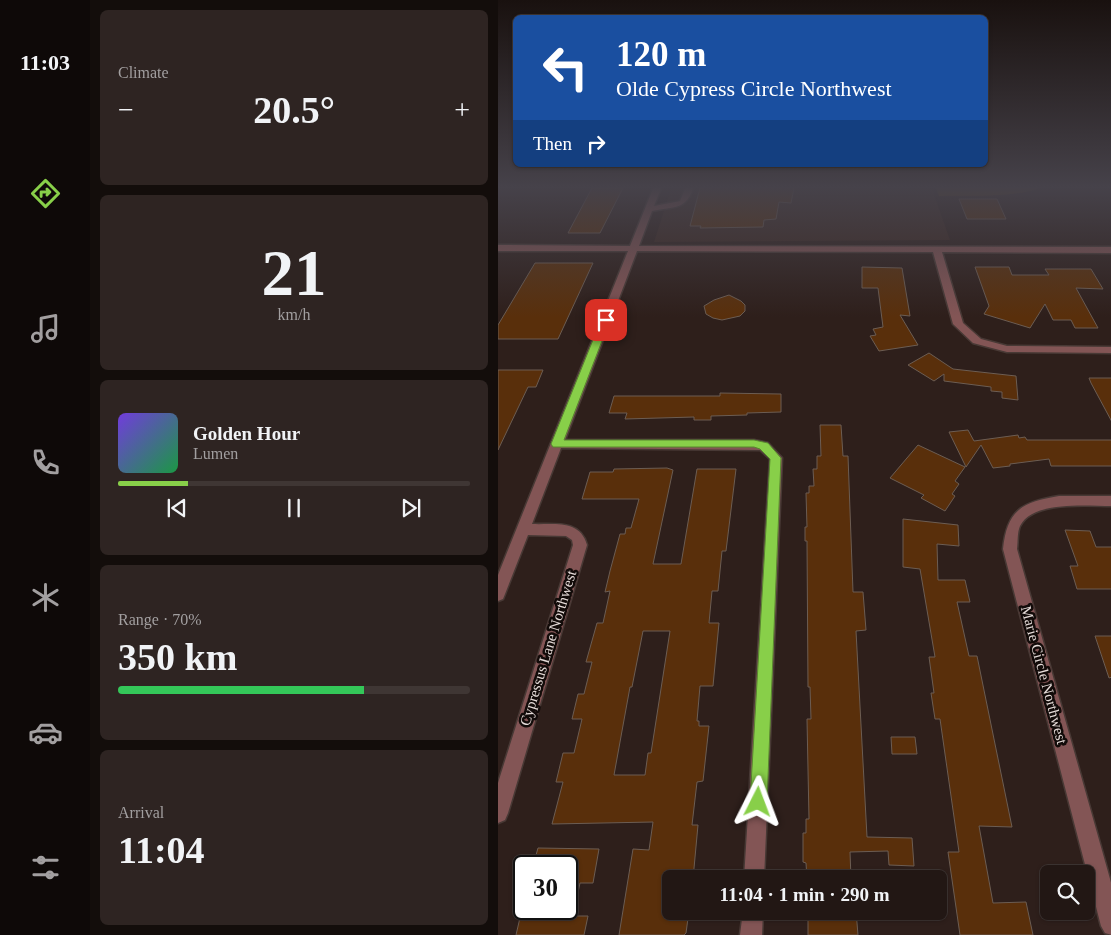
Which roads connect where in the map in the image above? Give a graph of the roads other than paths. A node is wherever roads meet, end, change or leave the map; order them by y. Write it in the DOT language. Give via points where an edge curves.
graph roads {
  1 [pos="641,230"];
  2 [pos="498,248"];
  3 [pos="633,249"];
  4 [pos="937,250"];
  5 [pos="1112,250"];
  6 [pos="1112,350"];
  7 [pos="557,444"];
  8 [pos="1112,501"];
  9 [pos="524,529"];
  10 [pos="498,594"];
  11 [pos="498,813"];
  12 [pos="754,870"];
  13 [pos="752,920"];
  14 [pos="1112,926"];
  15 [pos="751,935"];
  1 -- 3 [label="street"];
  2 -- 3 [label="street"];
  3 -- 4 [label="street"];
  3 -- 7 [label="street"];
  4 -- 5 [label="street"];
  4 -- 6 [label="street" via="958,324 977,341 1007,349"];
  7 -- 9 [label="street"];
  7 -- 12 [label="street" via="754,444 764,446 776,458"];
  8 -- 14 [label="street, Marie Circle Northwest" via="1055,501 1022,514 1011,534 1010,549"];
  9 -- 10 [label="street"];
  9 -- 11 [label="street, Cypressus Lane Northwest" via="569,532 578,537 580,545"];
  13 -- 15 [label="street"];
}
